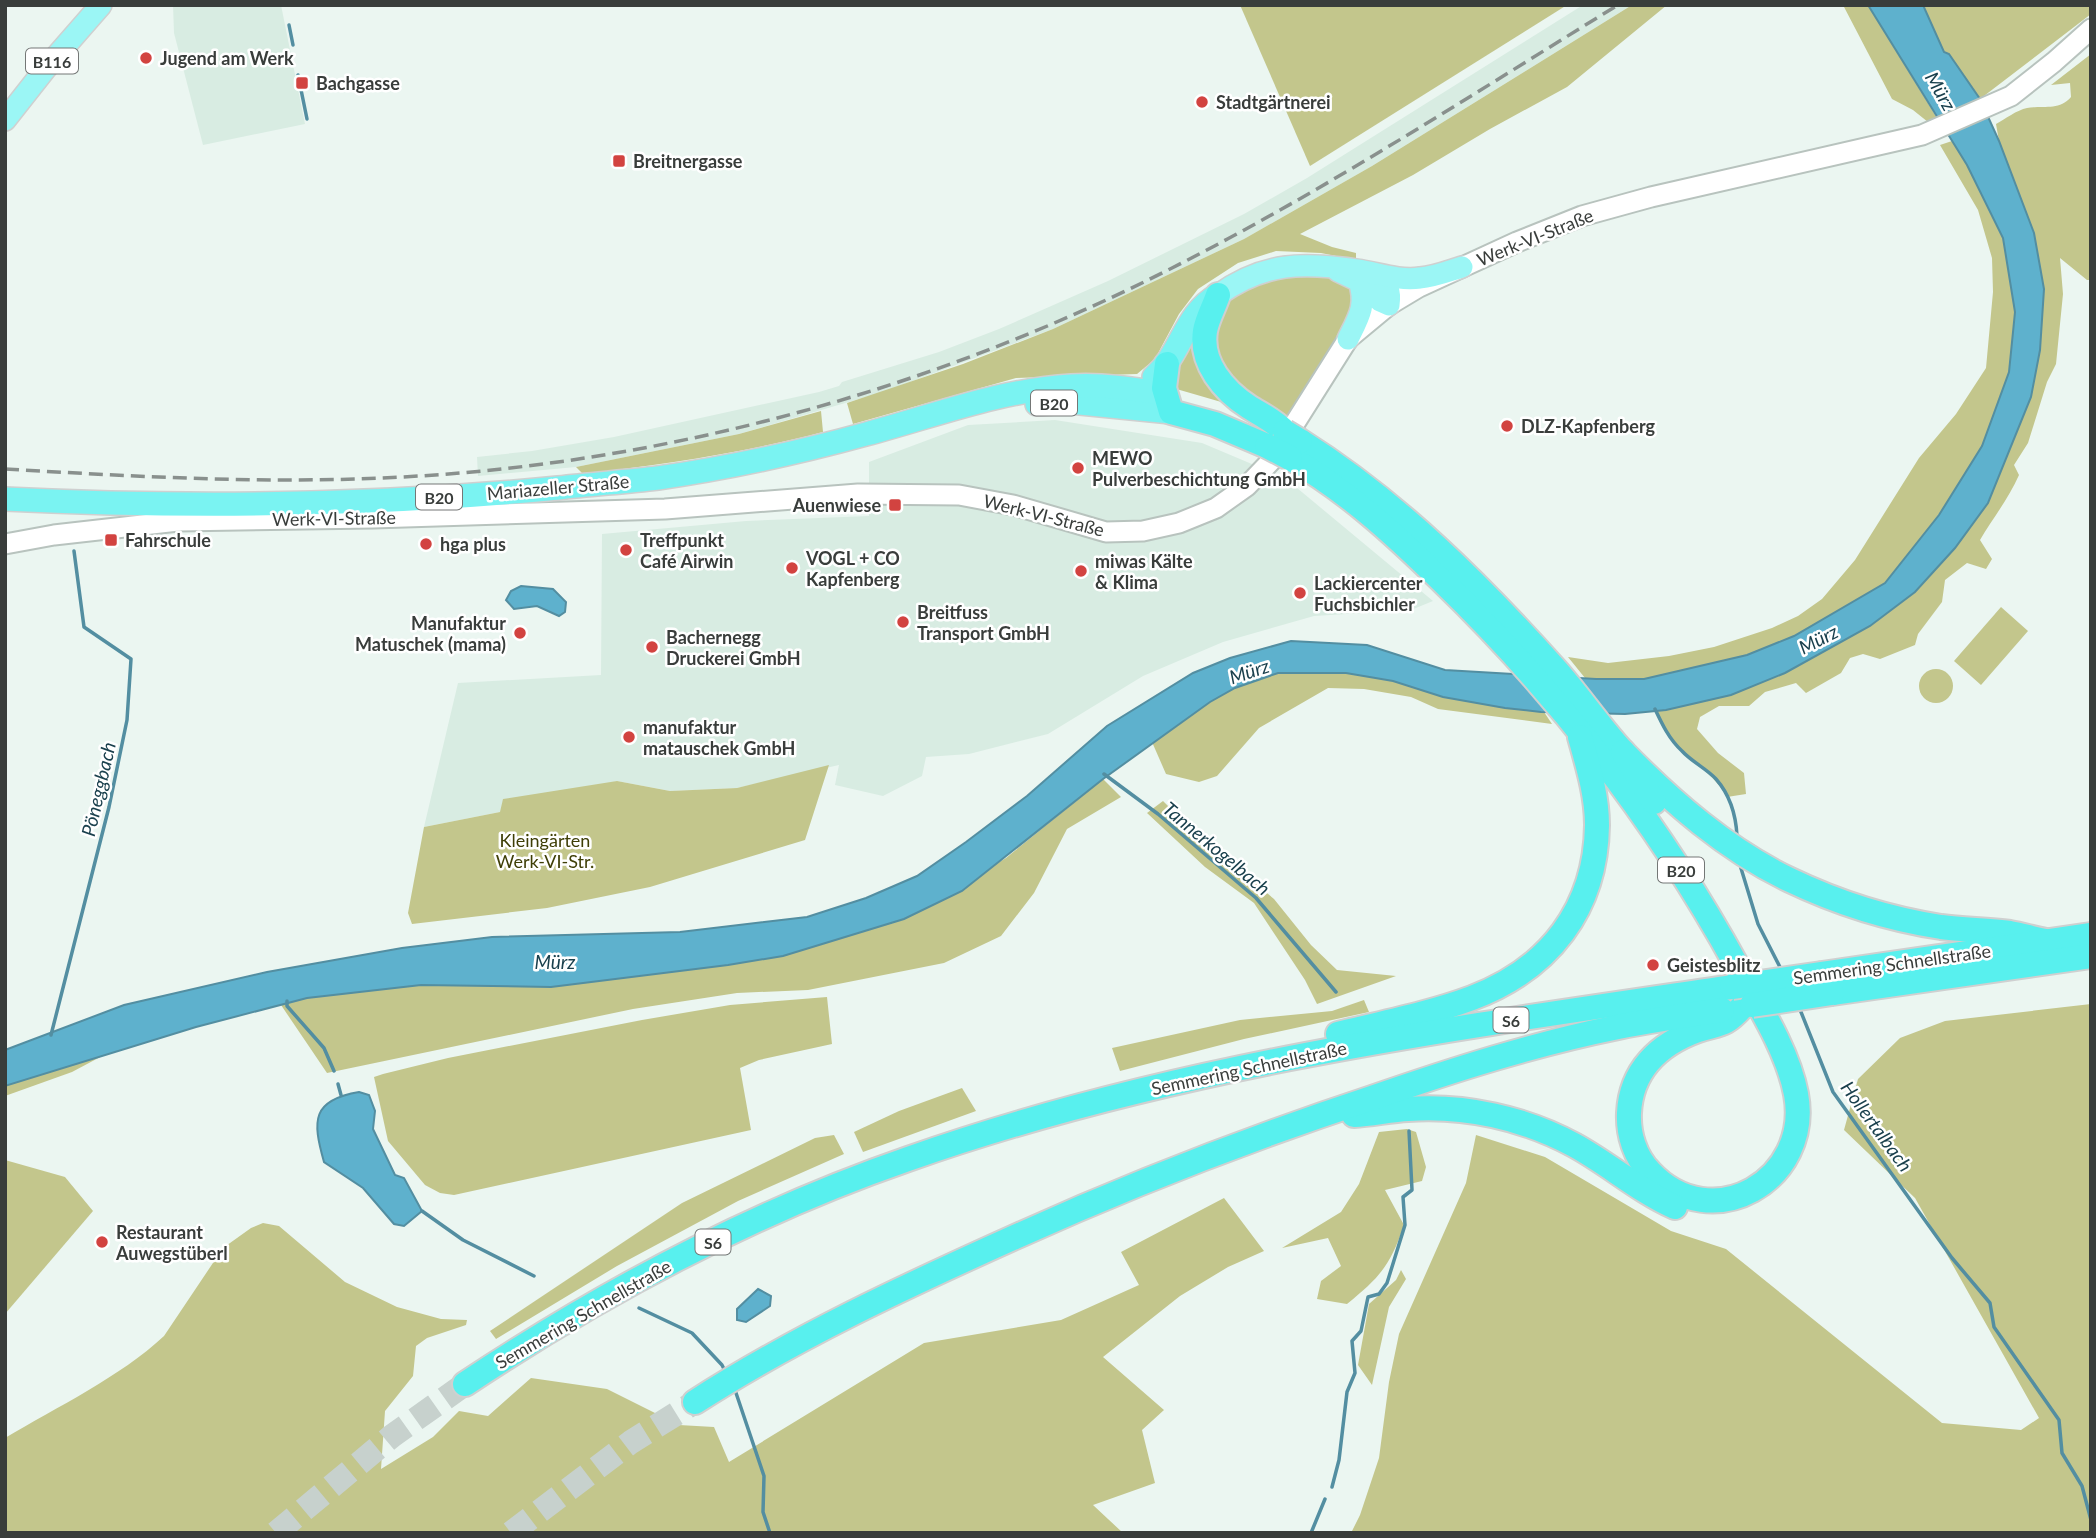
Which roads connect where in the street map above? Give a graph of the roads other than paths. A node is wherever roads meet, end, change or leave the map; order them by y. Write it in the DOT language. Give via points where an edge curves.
graph roads {
  1 [pos="101,5"];
  2 [pos="2091,29"];
  3 [pos="5,120"];
  4 [pos="1462,267"];
  5 [pos="1368,278"];
  6 [pos="1218,295"];
  7 [pos="1390,305"];
  8 [pos="1348,339"];
  9 [pos="1167,364"];
  10 [pos="1132,388"];
  11 [pos="1168,403"];
  12 [pos="936,415"];
  13 [pos="1283,439"];
  14 [pos="5,499"];
  15 [pos="5,544"];
  16 [pos="1587,745"];
  17 [pos="1623,752"];
  18 [pos="2091,935"];
  19 [pos="2046,941"];
  20 [pos="2091,956"];
  21 [pos="1827,984"];
  22 [pos="1749,995"];
  23 [pos="1290,1057"];
  24 [pos="1312,1118"];
  25 [pos="465,1384"];
  26 [pos="704,1396"];
  1 -- 3 [label="main road, B116"];
  2 -- 4 [label="main road, Werk-VI-Straße" via="2011,96 1923,135 1582,216"];
  4 -- 5 [label="main road" via="1422,278"];
  4 -- 7 [label="main road, Werk-VI-Straße"];
  5 -- 6 [label="main road" via="1359,270 1311,264 1273,268 1236,282"];
  5 -- 7 [label="main road" via="1386,283"];
  5 -- 8 [label="main road"];
  6 -- 9 [label="highway" via="1196,314"];
  6 -- 13 [label="highway" via="1204,335 1212,370"];
  7 -- 8 [label="main road, Werk-VI-Straße"];
  8 -- 15 [label="main road, Werk-VI-Straße" via="1271,461 1247,486 1216,508 1143,531 1106,532 959,495 858,494 665,509 178,521"];
  9 -- 10 [label="highway"];
  9 -- 11 [label="highway"];
  10 -- 11 [label="highway, Mariazeller Straße / B20"];
  10 -- 12 [label="highway, Mariazeller Straße / B20" via="1072,386 1007,394"];
  11 -- 12 [label="highway, Mariazeller Straße / B20" via="1008,405"];
  11 -- 13 [label="highway, B20" via="1215,424"];
  12 -- 14 [label="highway, Mariazeller Straße / B20" via="741,464 657,478 510,492 209,504"];
  13 -- 16 [label="highway, B20" via="1414,554 1488,627"];
  13 -- 17 [label="highway, B20" via="1338,465 1461,572 1556,671"];
  16 -- 22 [label="highway, B20" via="1629,793 1687,880"];
  16 -- 23 [label="highway" via="1595,797 1595,857 1578,911 1553,944 1517,975 1472,998 1307,1042"];
  17 -- 19 [label="highway" via="1722,840 1816,892 1873,912 1940,927"];
  17 -- 22 [label="highway, B20" via="1700,871"];
  18 -- 19 [label="highway, Semmering Schnellstraße / S6"];
  19 -- 21 [label="highway, Semmering Schnellstraße / S6"];
  20 -- 21 [label="highway, Semmering Schnellstraße / S6"];
  21 -- 22 [label="highway, Semmering Schnellstraße / S6, bridge"];
  22 -- 22 [label="highway" via="1793,1080 1798,1110 1794,1141 1780,1166 1749,1192 1712,1201 1685,1196 1658,1180 1639,1157 1629,1124 1633,1088 1646,1063 1667,1044 1730,1021"];
  22 -- 23 [label="highway, Semmering Schnellstraße / S6"];
  22 -- 24 [label="highway, Semmering Schnellstraße / S6" via="1537,1046"];
  22 -- 24 [label="highway" via="1801,1060 1813,1122 1805,1153 1790,1178 1767,1199 1739,1213 1710,1216 1683,1211 1572,1144 1503,1118 1433,1108"];
  23 -- 25 [label="highway, Semmering Schnellstraße / S6" via="1039,1117 905,1160 819,1194 675,1261 565,1321"];
  24 -- 26 [label="highway, Semmering Schnellstraße / S6" via="1172,1170 1013,1238 816,1332"];
}
